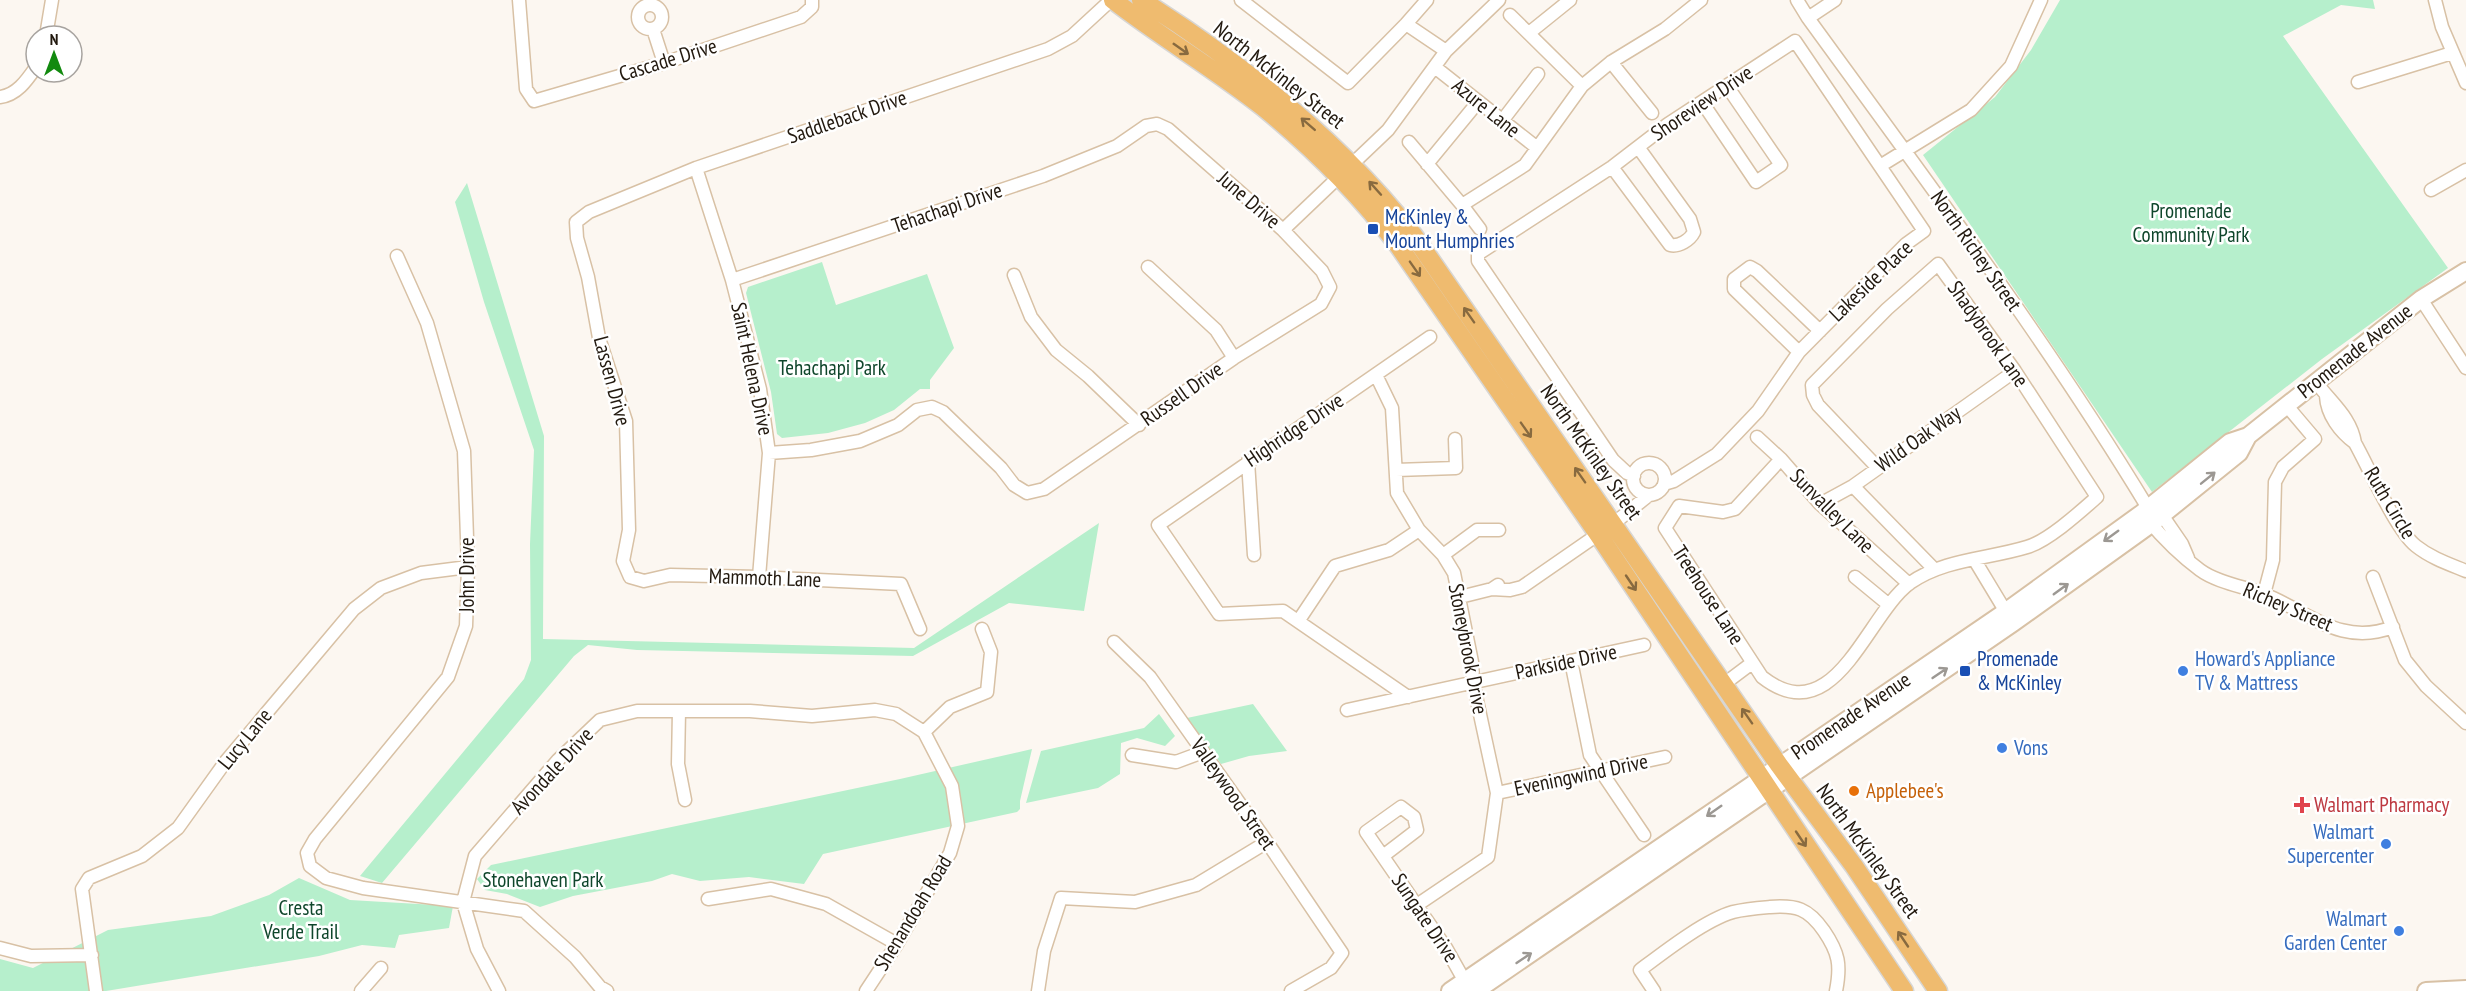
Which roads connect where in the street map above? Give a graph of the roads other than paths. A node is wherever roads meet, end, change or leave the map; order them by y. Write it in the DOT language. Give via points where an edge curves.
graph roads {
  1 [pos="52,0"];
  2 [pos="519,0"];
  3 [pos="812,0"];
  4 [pos="1112,0"];
  5 [pos="1141,0"];
  6 [pos="1241,0"];
  7 [pos="1427,0"];
  8 [pos="1499,0"];
  9 [pos="1570,0"];
  10 [pos="1701,0"];
  11 [pos="1797,0"];
  12 [pos="1835,0"];
  13 [pos="2435,0"];
  14 [pos="2041,1"];
  15 [pos="1510,15"];
  16 [pos="1808,18"];
  17 [pos="48,24"];
  18 [pos="1406,24"];
  19 [pos="653,29"];
  20 [pos="1529,33"];
  21 [pos="1446,51"];
  22 [pos="2452,53"];
  23 [pos="1611,62"];
  24 [pos="664,63"];
  25 [pos="1436,68"];
  26 [pos="1538,74"];
  27 [pos="2358,82"];
  28 [pos="2466,83"];
  29 [pos="25,84"];
  30 [pos="1582,86"];
  31 [pos="1727,86"];
  32 [pos="0,98"];
  33 [pos="1478,102"];
  34 [pos="1702,102"];
  35 [pos="1652,113"];
  36 [pos="1502,121"];
  37 [pos="1157,124"];
  38 [pos="1409,142"];
  39 [pos="1536,147"];
  40 [pos="1638,147"];
  41 [pos="1905,151"];
  42 [pos="1352,163"];
  43 [pos="1427,164"];
  44 [pos="1880,166"];
  45 [pos="1612,167"];
  46 [pos="696,168"];
  47 [pos="2466,170"];
  48 [pos="1338,176"];
  49 [pos="2431,190"];
  50 [pos="1462,205"];
  51 [pos="576,222"];
  52 [pos="1480,229"];
  53 [pos="1283,230"];
  54 [pos="397,256"];
  55 [pos="1148,267"];
  56 [pos="2466,270"];
  57 [pos="1014,275"];
  58 [pos="732,280"];
  59 [pos="1330,286"];
  60 [pos="2421,299"];
  61 [pos="1820,331"];
  62 [pos="1430,337"];
  63 [pos="1799,352"];
  64 [pos="1234,358"];
  65 [pos="2466,368"];
  66 [pos="2014,371"];
  67 [pos="1376,375"];
  68 [pos="2321,389"];
  69 [pos="2286,406"];
  70 [pos="1139,425"];
  71 [pos="1757,437"];
  72 [pos="1455,440"];
  73 [pos="769,453"];
  74 [pos="1781,459"];
  75 [pos="2074,460"];
  76 [pos="1248,461"];
  77 [pos="1878,468"];
  78 [pos="1396,470"];
  79 [pos="1634,476"];
  80 [pos="1664,484"];
  81 [pos="1852,486"];
  82 [pos="1649,495"];
  83 [pos="1820,504"];
  84 [pos="2152,513"];
  85 [pos="1606,529"];
  86 [pos="1419,530"];
  87 [pos="1499,530"];
  88 [pos="1254,555"];
  89 [pos="1443,555"];
  90 [pos="1974,559"];
  91 [pos="468,567"];
  92 [pos="1934,569"];
  93 [pos="2466,572"];
  94 [pos="630,577"];
  95 [pos="759,577"];
  96 [pos="1855,577"];
  97 [pos="2373,578"];
  98 [pos="1909,584"];
  99 [pos="2264,594"];
  100 [pos="1460,597"];
  101 [pos="1889,604"];
  102 [pos="2009,618"];
  103 [pos="1299,620"];
  104 [pos="2393,627"];
  105 [pos="982,628"];
  106 [pos="920,629"];
  107 [pos="1114,642"];
  108 [pos="1644,645"];
  109 [pos="1571,661"];
  110 [pos="1752,663"];
  111 [pos="1473,682"];
  112 [pos="1724,684"];
  113 [pos="1408,697"];
  114 [pos="1347,710"];
  115 [pos="680,711"];
  116 [pos="2466,723"];
  117 [pos="924,732"];
  118 [pos="1203,752"];
  119 [pos="1132,755"];
  120 [pos="1665,757"];
  121 [pos="1599,771"];
  122 [pos="1783,771"];
  123 [pos="1766,784"];
  124 [pos="1497,793"];
  125 [pos="685,800"];
  126 [pos="1644,835"];
  127 [pos="1267,842"];
  128 [pos="1383,856"];
  129 [pos="708,899"];
  130 [pos="463,903"];
  131 [pos="1417,905"];
  132 [pos="897,944"];
  133 [pos="0,948"];
  134 [pos="92,955"];
  135 [pos="381,968"];
  136 [pos="1470,988"];
  137 [pos="2466,989"];
  138 [pos="96,991"];
  139 [pos="360,991"];
  140 [pos="499,991"];
  141 [pos="608,991"];
  142 [pos="866,991"];
  143 [pos="1038,991"];
  144 [pos="1291,991"];
  145 [pos="1450,991"];
  146 [pos="1654,991"];
  147 [pos="1836,991"];
  148 [pos="1904,991"];
  149 [pos="1938,991"];
  150 [pos="2426,991"];
  1 -- 17 [label="street"];
  2 -- 24 [label="street, Cascade Drive" via="526,89 534,101"];
  3 -- 24 [label="street, Cascade Drive" via="812,7 801,17"];
  4 -- 46 [label="street, Saddleback Drive" via="1072,36 1048,49"];
  4 -- 48 [label="main road, North McKinley Street, one-way" via="1263,108"];
  42 -- 5 [label="main road, North McKinley Street, one-way" via="1273,94"];
  6 -- 18 [label="street" via="1348,83"];
  7 -- 18 [label="street"];
  8 -- 21 [label="street"];
  9 -- 20 [label="street"];
  10 -- 23 [label="street" via="1665,29"];
  11 -- 16 [label="street, North Richey Street"];
  12 -- 16 [label="street"];
  13 -- 22 [label="street"];
  14 -- 41 [label="street" via="2011,66 1971,110"];
  15 -- 20 [label="street"];
  16 -- 41 [label="street, North Richey Street"];
  18 -- 21 [label="street"];
  19 -- 24 [label="street"];
  20 -- 30 [label="street"];
  21 -- 25 [label="street"];
  22 -- 27 [label="street"];
  22 -- 28 [label="street"];
  23 -- 30 [label="street"];
  23 -- 35 [label="street"];
  25 -- 33 [label="street, Azure Lane"];
  25 -- 42 [label="street" via="1388,130"];
  26 -- 36 [label="street"];
  29 -- 32 [label="street"];
  30 -- 39 [label="street"];
  31 -- 34 [label="street, Shoreview Drive"];
  31 -- 34 [label="street" via="1780,165 1756,182"];
  31 -- 44 [label="street, Shoreview Drive" via="1795,41"];
  33 -- 36 [label="street, Azure Lane"];
  33 -- 43 [label="street"];
  34 -- 40 [label="street, Shoreview Drive"];
  36 -- 39 [label="street, Azure Lane"];
  37 -- 53 [label="street, June Drive" via="1168,129"];
  37 -- 58 [label="street, Tehachapi Drive" via="1146,126 1117,146 1043,176"];
  38 -- 43 [label="street"];
  39 -- 50 [label="street" via="1525,165"];
  40 -- 45 [label="street, Shoreview Drive"];
  40 -- 45 [label="street" via="1690,219 1692,237 1682,244 1670,245"];
  41 -- 44 [label="street"];
  41 -- 84 [label="street, North Richey Street" via="2082,403"];
  42 -- 48 [label="street"];
  85 -- 42 [label="main road, North McKinley Street, one-way" via="1414,236"];
  43 -- 50 [label="street"];
  44 -- 61 [label="street, Lakeside Place" via="1924,231 1906,244"];
  45 -- 79 [label="street, Shoreview Drive" via="1478,254 1478,261 1613,460"];
  46 -- 51 [label="street, Saddleback Drive" via="589,212"];
  46 -- 58 [label="street, Saint Helena Drive"];
  47 -- 49 [label="street"];
  48 -- 53 [label="street"];
  48 -- 85 [label="main road, North McKinley Street, one-way" via="1398,245"];
  50 -- 52 [label="street"];
  51 -- 94 [label="street, Lassen Drive" via="599,338 626,421 629,530 623,561"];
  53 -- 59 [label="street, June Drive" via="1322,271"];
  54 -- 91 [label="street, John Drive" via="427,323 464,451"];
  55 -- 64 [label="street" via="1216,330"];
  56 -- 60 [label="main road, Promenade Avenue"];
  57 -- 70 [label="street" via="1031,317 1056,350"];
  58 -- 73 [label="street, Saint Helena Drive" via="760,389"];
  59 -- 64 [label="street, Russell Drive" via="1321,303"];
  60 -- 65 [label="street"];
  60 -- 68 [label="main road, Promenade Avenue"];
  61 -- 63 [label="street, Lakeside Place"];
  61 -- 63 [label="street, Lakeside Place" via="1757,271 1750,267 1740,272 1734,279 1734,289"];
  62 -- 67 [label="street, Highridge Drive"];
  63 -- 80 [label="street, Lakeside Place" via="1758,411 1717,454"];
  64 -- 70 [label="street, Russell Drive"];
  66 -- 75 [label="street, Shadybrook Lane"];
  66 -- 77 [label="street, Wild Oak Way"];
  66 -- 77 [label="street, Shadybrook Lane" via="1938,264 1812,385 1818,405"];
  67 -- 76 [label="street, Highridge Drive"];
  67 -- 78 [label="street, Stoneybrook Drive" via="1392,408"];
  68 -- 69 [label="main road, Promenade Avenue"];
  68 -- 93 [label="street, Ruth Circle" via="2353,429 2355,443 2401,528 2415,545"];
  69 -- 84 [label="main road, Promenade Avenue" via="2248,436 2239,453"];
  69 -- 99 [label="street" via="2315,439 2283,467 2275,482 2273,560"];
  70 -- 73 [label="street, Russell Drive" via="1044,489 1027,493 1014,485 943,412 932,406 860,441"];
  71 -- 74 [label="street, Sunvalley Lane"];
  72 -- 78 [label="street" via="1456,468"];
  73 -- 95 [label="street, Saint Helena Drive"];
  74 -- 83 [label="street, Sunvalley Lane"];
  74 -- 110 [label="street, Treehouse Lane" via="1734,509 1723,512 1678,506 1665,528"];
  75 -- 90 [label="street, Treehouse Lane" via="2097,497 2070,521 2030,547"];
  76 -- 88 [label="street"];
  76 -- 103 [label="street, Highridge Drive" via="1158,525 1219,614 1283,610"];
  77 -- 81 [label="street, Wild Oak Way"];
  78 -- 86 [label="street, Stoneybrook Drive" via="1397,493"];
  79 -- 80 [label="street" via="1639,467 1654,464 1662,469"];
  79 -- 82 [label="street" via="1639,491"];
  80 -- 82 [label="street, Lakeside Place" via="1659,492"];
  81 -- 83 [label="street, Wild Oak Way"];
  81 -- 92 [label="street"];
  82 -- 85 [label="street, Lakeside Place"];
  83 -- 98 [label="street, Sunvalley Lane"];
  84 -- 99 [label="street, Richey Street" via="2179,552 2201,571"];
  84 -- 102 [label="main road, Promenade Avenue"];
  85 -- 100 [label="street, Lakeside Place" via="1522,588 1492,589"];
  85 -- 112 [label="main road, North McKinley Street"];
  85 -- 123 [label="main road, North McKinley Street, one-way"];
  86 -- 89 [label="street, Stoneybrook Drive"];
  86 -- 103 [label="street" via="1389,550 1335,566"];
  87 -- 89 [label="street" via="1477,530"];
  89 -- 100 [label="street, Stoneybrook Drive" via="1454,573"];
  90 -- 92 [label="street, Treehouse Lane"];
  90 -- 102 [label="street"];
  91 -- 130 [label="street, John Drive" via="466,626 448,677 307,853 310,866 326,878 363,888"];
  91 -- 134 [label="street, Lucy Lane" via="421,573 381,588 354,609 226,761 178,828 142,856 89,878 82,889"];
  92 -- 98 [label="street, Treehouse Lane"];
  94 -- 95 [label="street, Mammoth Lane" via="644,581 670,575"];
  95 -- 106 [label="street, Mammoth Lane" via="901,585"];
  96 -- 101 [label="street"];
  97 -- 104 [label="street"];
  98 -- 101 [label="street, Treehouse Lane"];
  99 -- 104 [label="street, Richey Street" via="2326,626 2347,632 2379,633"];
  100 -- 111 [label="street, Stoneybrook Drive"];
  101 -- 110 [label="street, Treehouse Lane" via="1864,643 1838,674 1820,687 1795,692 1773,686"];
  102 -- 122 [label="main road, Promenade Avenue"];
  103 -- 113 [label="street"];
  104 -- 116 [label="street" via="2405,660"];
  105 -- 117 [label="street" via="991,652 987,692 950,707"];
  107 -- 118 [label="street, Valleywood Street" via="1150,677"];
  108 -- 109 [label="street, Parkside Drive"];
  109 -- 111 [label="street, Parkside Drive"];
  109 -- 121 [label="street" via="1590,755"];
  110 -- 112 [label="street, Treehouse Lane"];
  111 -- 113 [label="street, Parkside Drive"];
  111 -- 124 [label="street, Stoneybrook Drive"];
  122 -- 112 [label="main road, North McKinley Street, one-way"];
  113 -- 114 [label="street, Parkside Drive"];
  115 -- 117 [label="street, Avondale Drive" via="812,716 875,710 896,714"];
  115 -- 125 [label="street" via="678,764"];
  115 -- 130 [label="street, Avondale Drive" via="637,711 600,720 558,760 475,856"];
  117 -- 132 [label="street, Shenandoah Road" via="951,786 958,826 950,853"];
  118 -- 119 [label="street" via="1176,762"];
  118 -- 127 [label="street, Valleywood Street"];
  120 -- 121 [label="street, Eveningwind Drive"];
  121 -- 124 [label="street, Eveningwind Drive"];
  121 -- 126 [label="street"];
  122 -- 123 [label="main road, Promenade Avenue"];
  149 -- 122 [label="main road, North McKinley Street, one-way" via="1854,866"];
  123 -- 136 [label="main road, Promenade Avenue"];
  123 -- 148 [label="main road, North McKinley Street, one-way"];
  124 -- 131 [label="street, Stoneybrook Drive" via="1488,856"];
  127 -- 143 [label="street" via="1196,885 1135,902 1061,898 1044,951"];
  127 -- 144 [label="street, Valleywood Street" via="1342,953 1331,968"];
  128 -- 131 [label="street, Sungate Drive"];
  129 -- 132 [label="street" via="771,889 826,904"];
  130 -- 140 [label="street" via="477,949"];
  130 -- 141 [label="street" via="524,911"];
  131 -- 136 [label="street, Sungate Drive"];
  132 -- 142 [label="street, Shenandoah Road"];
  133 -- 134 [label="street" via="31,956"];
  134 -- 138 [label="street, Lucy Lane"];
  135 -- 139 [label="street"];
  136 -- 145 [label="main road, Promenade Avenue"];
  137 -- 150 [label="main road"];
  146 -- 147 [label="street" via="1640,970 1696,931 1733,912 1792,906 1808,912 1820,924 1838,954"];
}
